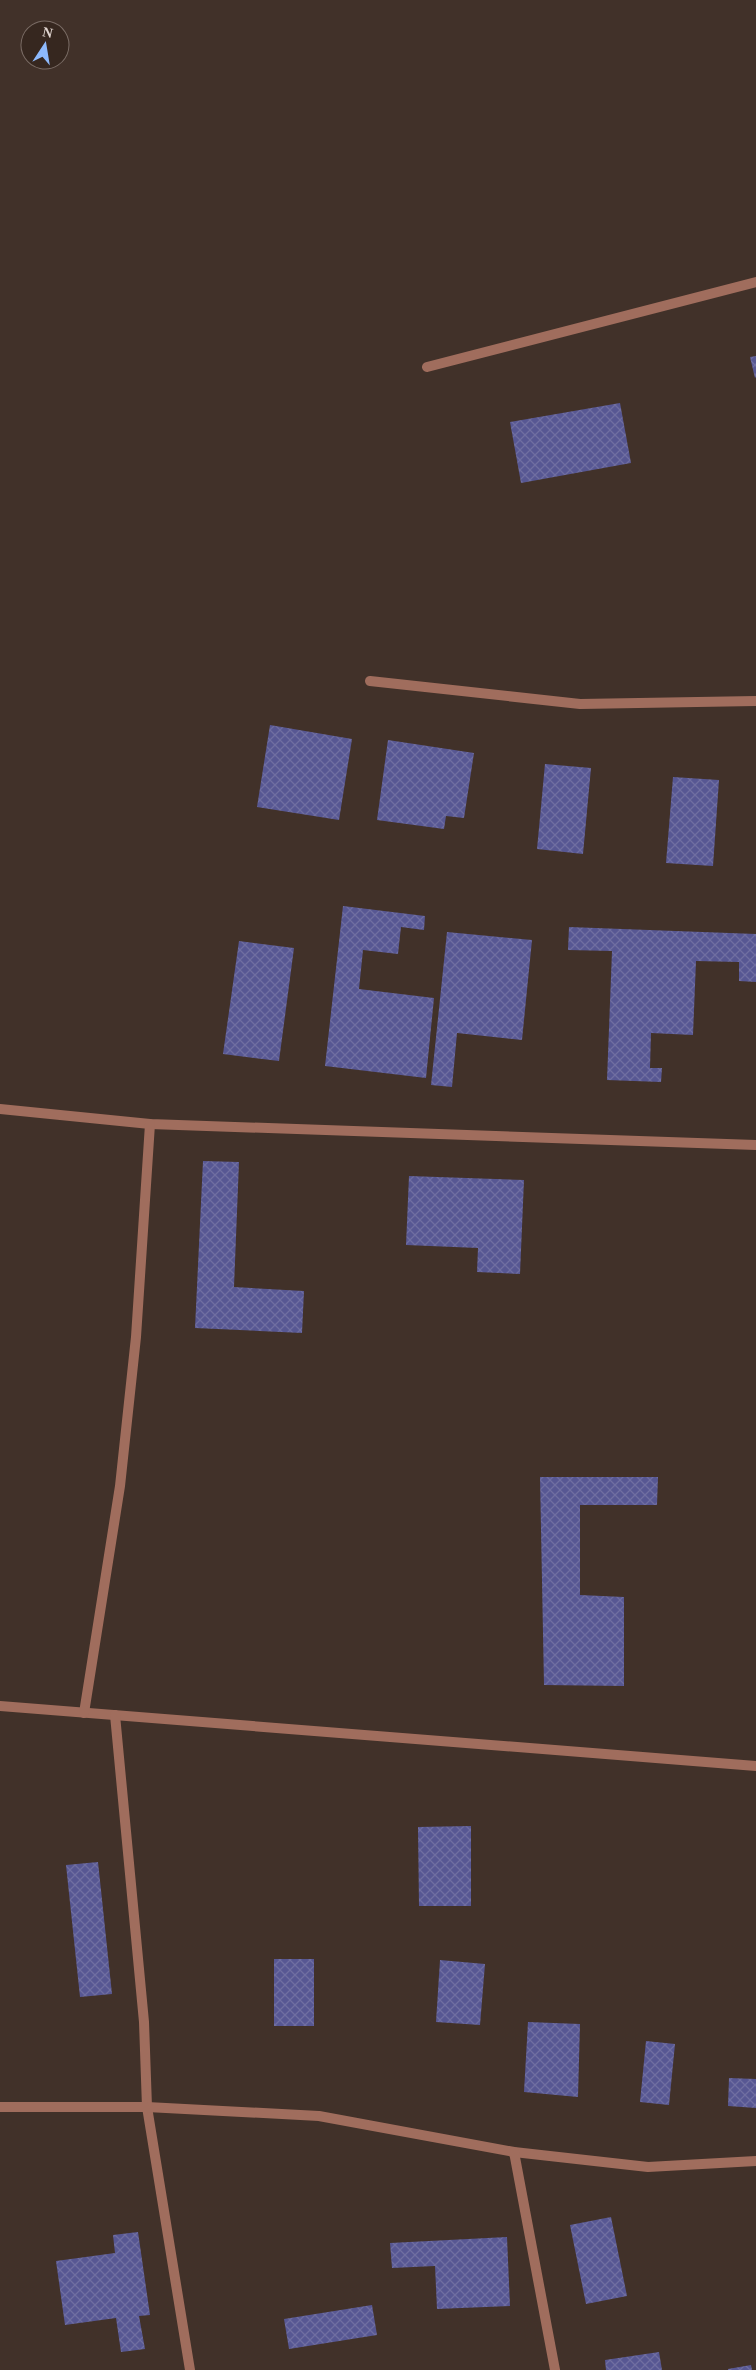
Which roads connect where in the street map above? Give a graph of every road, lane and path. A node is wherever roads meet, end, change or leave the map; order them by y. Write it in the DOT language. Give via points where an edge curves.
graph roads {
  1 [pos="756,282"];
  2 [pos="427,367"];
  3 [pos="370,681"];
  4 [pos="756,701"];
  5 [pos="0,1109"];
  6 [pos="150,1124"];
  7 [pos="756,1145"];
  8 [pos="0,1706"];
  9 [pos="84,1713"];
  10 [pos="114,1716"];
  11 [pos="756,1766"];
  12 [pos="0,2107"];
  13 [pos="147,2107"];
  14 [pos="514,2152"];
  15 [pos="756,2161"];
  16 [pos="190,2370"];
  17 [pos="555,2370"];
  1 -- 2 [label="street"];
  3 -- 4 [label="street" via="580,704"];
  5 -- 6 [label="street"];
  6 -- 7 [label="street"];
  6 -- 9 [label="street" via="136,1337 120,1486"];
  8 -- 9 [label="street"];
  9 -- 10 [label="street"];
  10 -- 11 [label="street"];
  10 -- 13 [label="street" via="144,2022"];
  12 -- 13 [label="street"];
  13 -- 14 [label="street" via="319,2116"];
  13 -- 16 [label="street"];
  14 -- 15 [label="street" via="648,2167"];
  14 -- 17 [label="street"];
}
